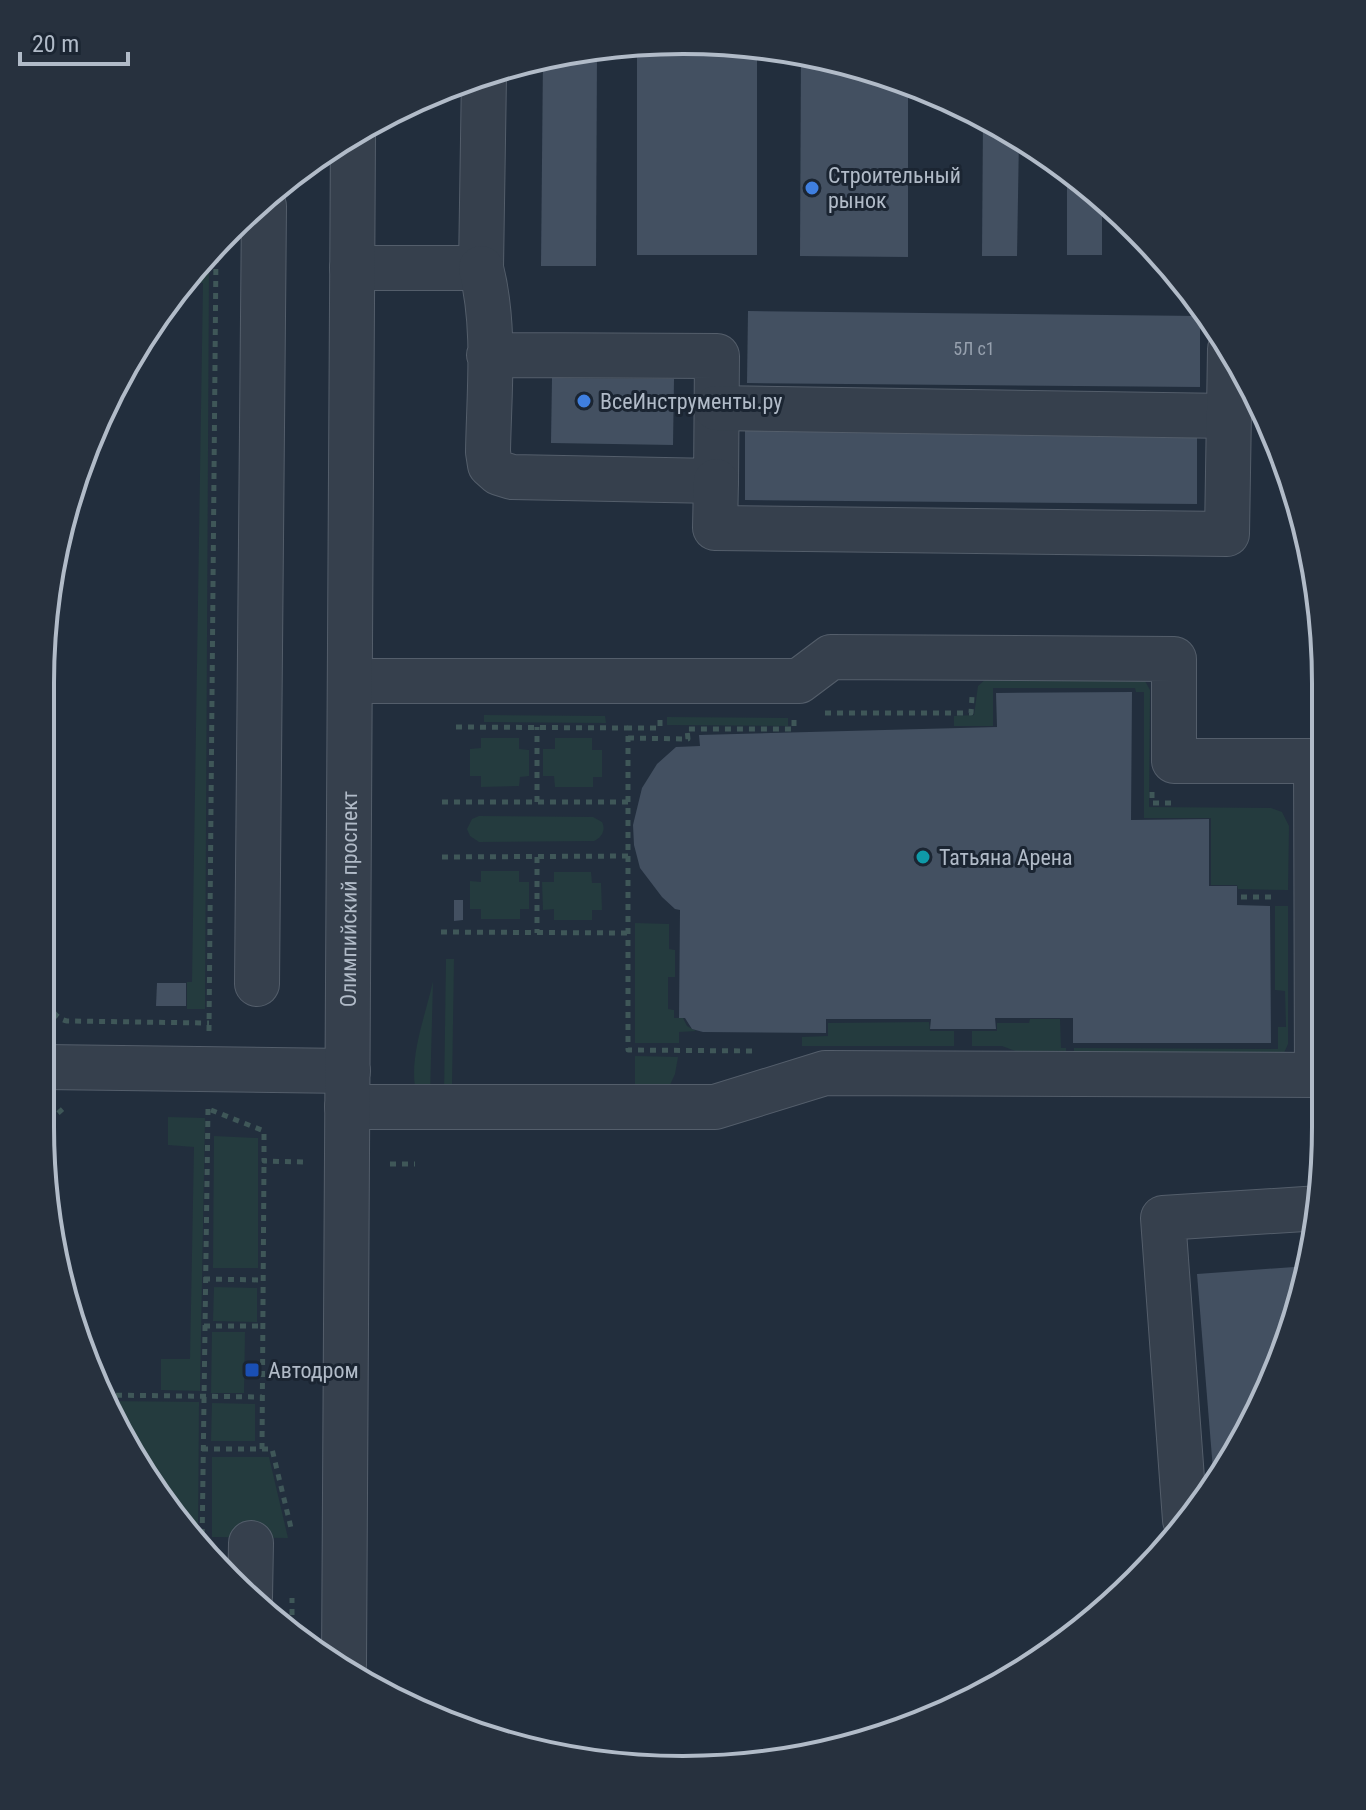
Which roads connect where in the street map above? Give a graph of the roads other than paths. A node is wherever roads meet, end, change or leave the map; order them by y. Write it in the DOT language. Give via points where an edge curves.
graph roads {
  1 [pos="484,86"];
  2 [pos="353,148"];
  3 [pos="264,214"];
  4 [pos="352,268"];
  5 [pos="481,268"];
  6 [pos="489,355"];
  7 [pos="1230,372"];
  8 [pos="716,408"];
  9 [pos="1229,416"];
  10 [pos="716,481"];
  11 [pos="350,681"];
  12 [pos="1312,761"];
  13 [pos="257,984"];
  14 [pos="54,1067"];
  15 [pos="1312,1075"];
  16 [pos="347,1089"];
  17 [pos="1307,1209"];
  18 [pos="1184,1507"];
  19 [pos="251,1543"];
  20 [pos="250,1583"];
  21 [pos="344,1656"];
  1 -- 5 [label="street"];
  2 -- 4 [label="street, Олимпийский проспект"];
  3 -- 13 [label="street"];
  4 -- 5 [label="street"];
  4 -- 11 [label="street, Олимпийский проспект"];
  5 -- 6 [label="street" via="489,301"];
  6 -- 8 [label="street" via="717,356"];
  6 -- 10 [label="street" via="488,452 490,465 499,473"];
  7 -- 9 [label="street"];
  8 -- 9 [label="street"];
  8 -- 10 [label="street"];
  9 -- 10 [label="street" via="1227,534 715,528"];
  11 -- 12 [label="street" via="799,681 831,657 1174,659 1174,761"];
  11 -- 16 [label="street, Олимпийский проспект"];
  14 -- 16 [label="street" via="208,1089"];
  15 -- 16 [label="street" via="825,1073 715,1107"];
  16 -- 21 [label="street, Олимпийский проспект"];
  17 -- 18 [label="street" via="1163,1218"];
  19 -- 20 [label="street"];
}
